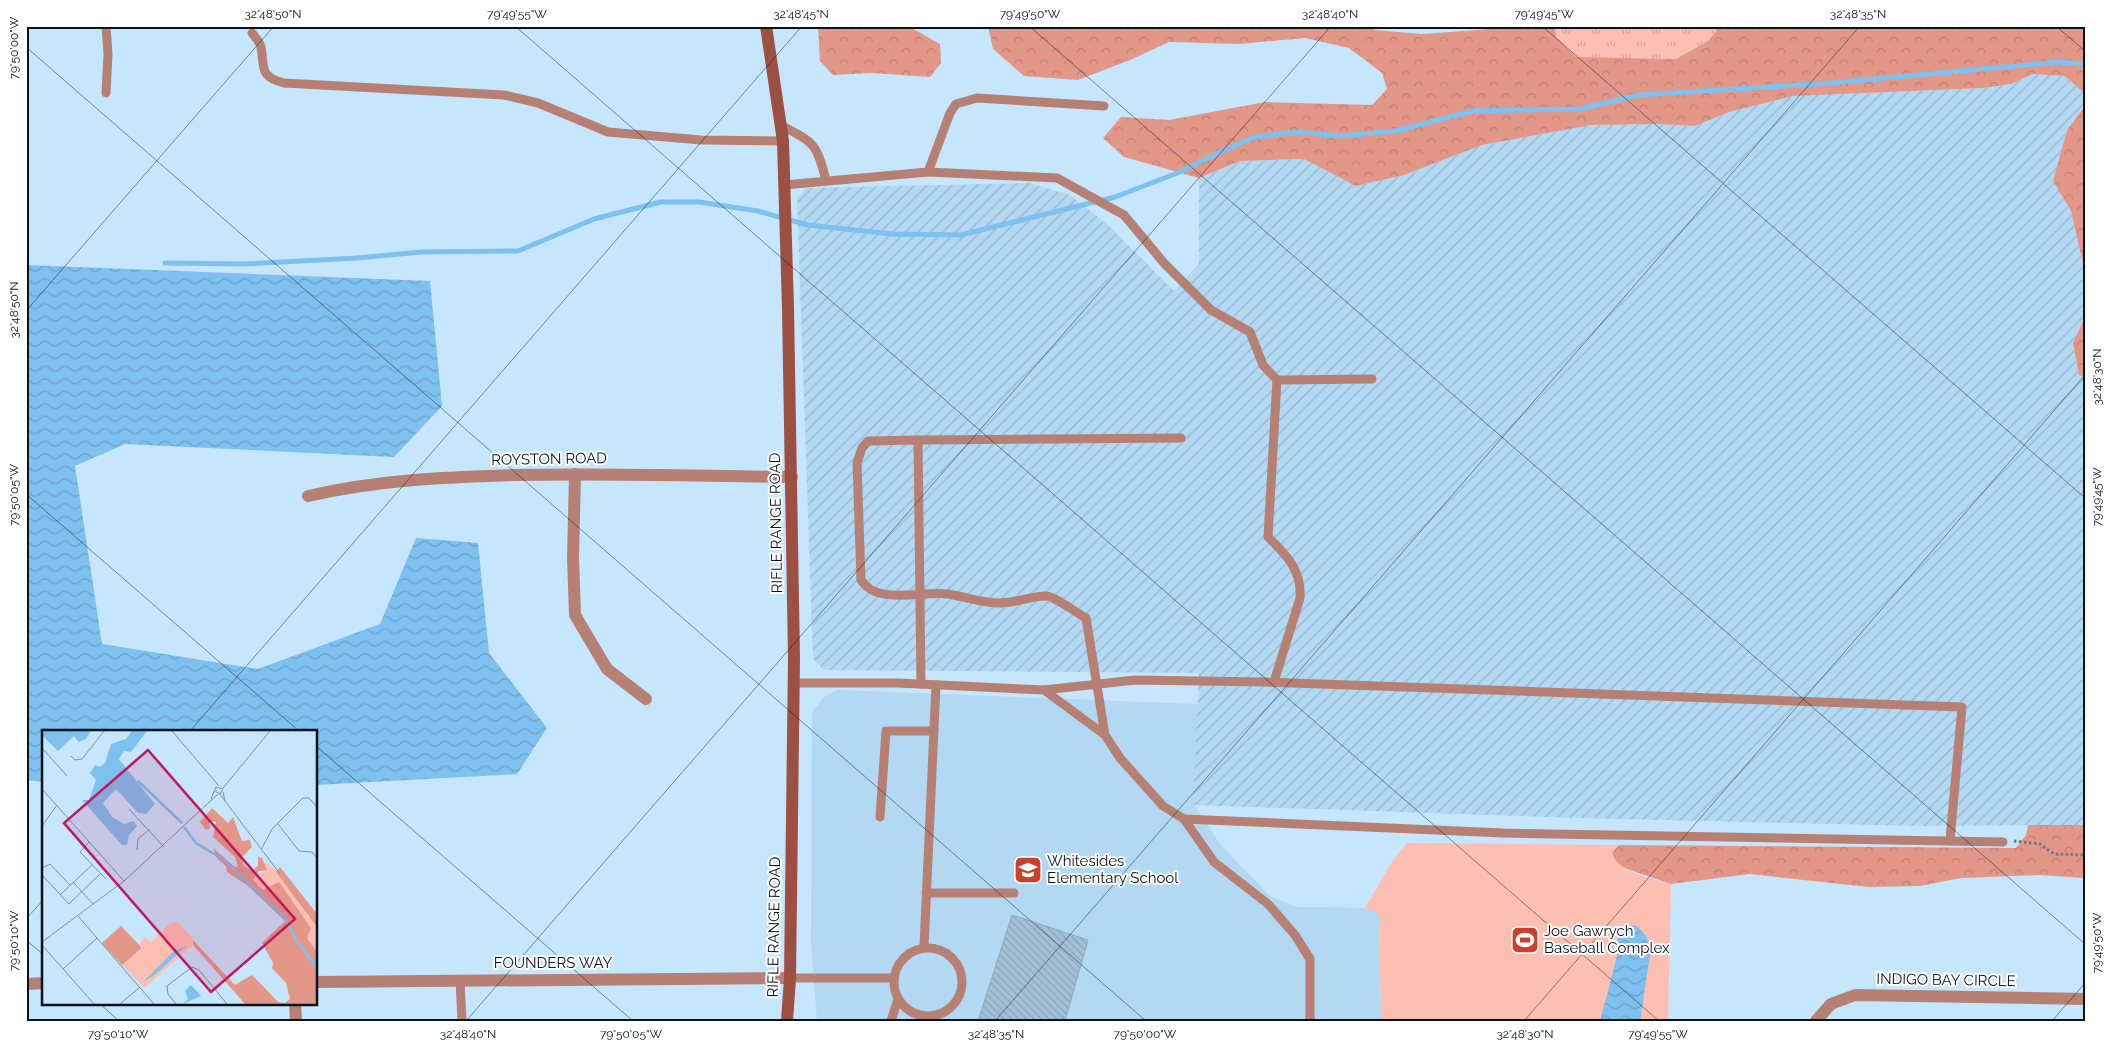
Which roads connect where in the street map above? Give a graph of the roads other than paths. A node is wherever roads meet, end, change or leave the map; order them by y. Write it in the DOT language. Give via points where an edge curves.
graph roads {
  1 [pos="106,26"];
  2 [pos="766,26"];
  3 [pos="252,33"];
  4 [pos="106,93"];
  5 [pos="1104,106"];
  6 [pos="780,125"];
  7 [pos="783,141"];
  8 [pos="928,172"];
  9 [pos="826,180"];
  10 [pos="784,185"];
  11 [pos="1372,378"];
  12 [pos="1277,380"];
  13 [pos="1181,438"];
  14 [pos="918,440"];
  15 [pos="575,474"];
  16 [pos="792,477"];
  17 [pos="308,496"];
  18 [pos="920,596"];
  19 [pos="1274,682"];
  20 [pos="794,683"];
  21 [pos="1095,683"];
  22 [pos="921,684"];
  23 [pos="936,685"];
  24 [pos="1044,690"];
  25 [pos="646,699"];
  26 [pos="934,730"];
  27 [pos="1105,735"];
  28 [pos="880,817"];
  29 [pos="1184,819"];
  30 [pos="1950,840"];
  31 [pos="2003,842"];
  32 [pos="926,893"];
  33 [pos="1014,893"];
  34 [pos="924,947"];
  35 [pos="790,978"];
  36 [pos="893,978"];
  37 [pos="460,980"];
  38 [pos="318,982"];
  39 [pos="26,984"];
  40 [pos="42,984"];
  41 [pos="2085,999"];
  42 [pos="898,1000"];
  43 [pos="295,1004"];
  44 [pos="935,1018"];
  45 [pos="296,1021"];
  46 [pos="462,1021"];
  47 [pos="787,1021"];
  48 [pos="891,1021"];
  49 [pos="1310,1021"];
  50 [pos="1816,1021"];
  1 -- 4 [label="lane"];
  2 -- 6 [label="main road, RIFLE RANGE ROAD"];
  3 -- 7 [label="lane" via="261,45 262,69 272,80 284,83 504,95 538,104 608,132 701,140"];
  5 -- 8 [label="lane" via="977,98 956,104"];
  6 -- 7 [label="main road, RIFLE RANGE ROAD"];
  6 -- 9 [label="lane" via="804,137 818,150"];
  7 -- 10 [label="main road, RIFLE RANGE ROAD"];
  8 -- 9 [label="lane"];
  8 -- 12 [label="lane" via="1057,178 1124,215 1164,263 1212,310 1250,332 1263,364"];
  9 -- 10 [label="lane"];
  10 -- 16 [label="main road, RIFLE RANGE ROAD"];
  11 -- 12 [label="lane"];
  12 -- 19 [label="lane" via="1268,537 1290,559 1301,584 1300,598"];
  13 -- 14 [label="lane"];
  14 -- 18 [label="lane"];
  14 -- 18 [label="lane" via="868,441 862,448 858,463 862,580 865,586 877,593"];
  15 -- 16 [label="street, ROYSTON ROAD"];
  15 -- 17 [label="street, ROYSTON ROAD" via="422,478"];
  15 -- 25 [label="street" via="575,615 607,668"];
  16 -- 20 [label="main road, RIFLE RANGE ROAD"];
  18 -- 21 [label="lane" via="946,594 975,602 1002,603 1048,596 1086,618"];
  18 -- 22 [label="lane"];
  19 -- 21 [label="lane" via="1135,680"];
  19 -- 30 [label="lane" via="1962,707"];
  20 -- 22 [label="lane"];
  20 -- 35 [label="main road, RIFLE RANGE ROAD"];
  21 -- 24 [label="lane"];
  21 -- 27 [label="lane"];
  22 -- 23 [label="lane"];
  23 -- 24 [label="lane"];
  23 -- 26 [label="lane"];
  24 -- 27 [label="lane"];
  26 -- 28 [label="lane" via="886,731"];
  26 -- 32 [label="lane"];
  27 -- 29 [label="lane" via="1120,758 1163,806"];
  29 -- 30 [label="lane" via="1502,833"];
  29 -- 49 [label="lane" via="1214,862 1268,904 1295,935 1310,959"];
  30 -- 31 [label="lane"];
  32 -- 33 [label="lane"];
  32 -- 34 [label="lane"];
  34 -- 36 [label="lane" via="902,958"];
  34 -- 44 [label="lane" via="946,952 961,970 958,999"];
  35 -- 36 [label="lane"];
  35 -- 37 [label="street, FOUNDERS WAY"];
  35 -- 47 [label="main road, RIFLE RANGE ROAD"];
  36 -- 42 [label="lane"];
  37 -- 38 [label="street, FOUNDERS WAY"];
  37 -- 46 [label="lane"];
  39 -- 40 [label="street"];
  41 -- 50 [label="street, INDIGO BAY CIRCLE" via="1855,995 1831,1004"];
  42 -- 44 [label="lane" via="914,1014"];
  42 -- 48 [label="lane"];
  43 -- 45 [label="street"];
}
